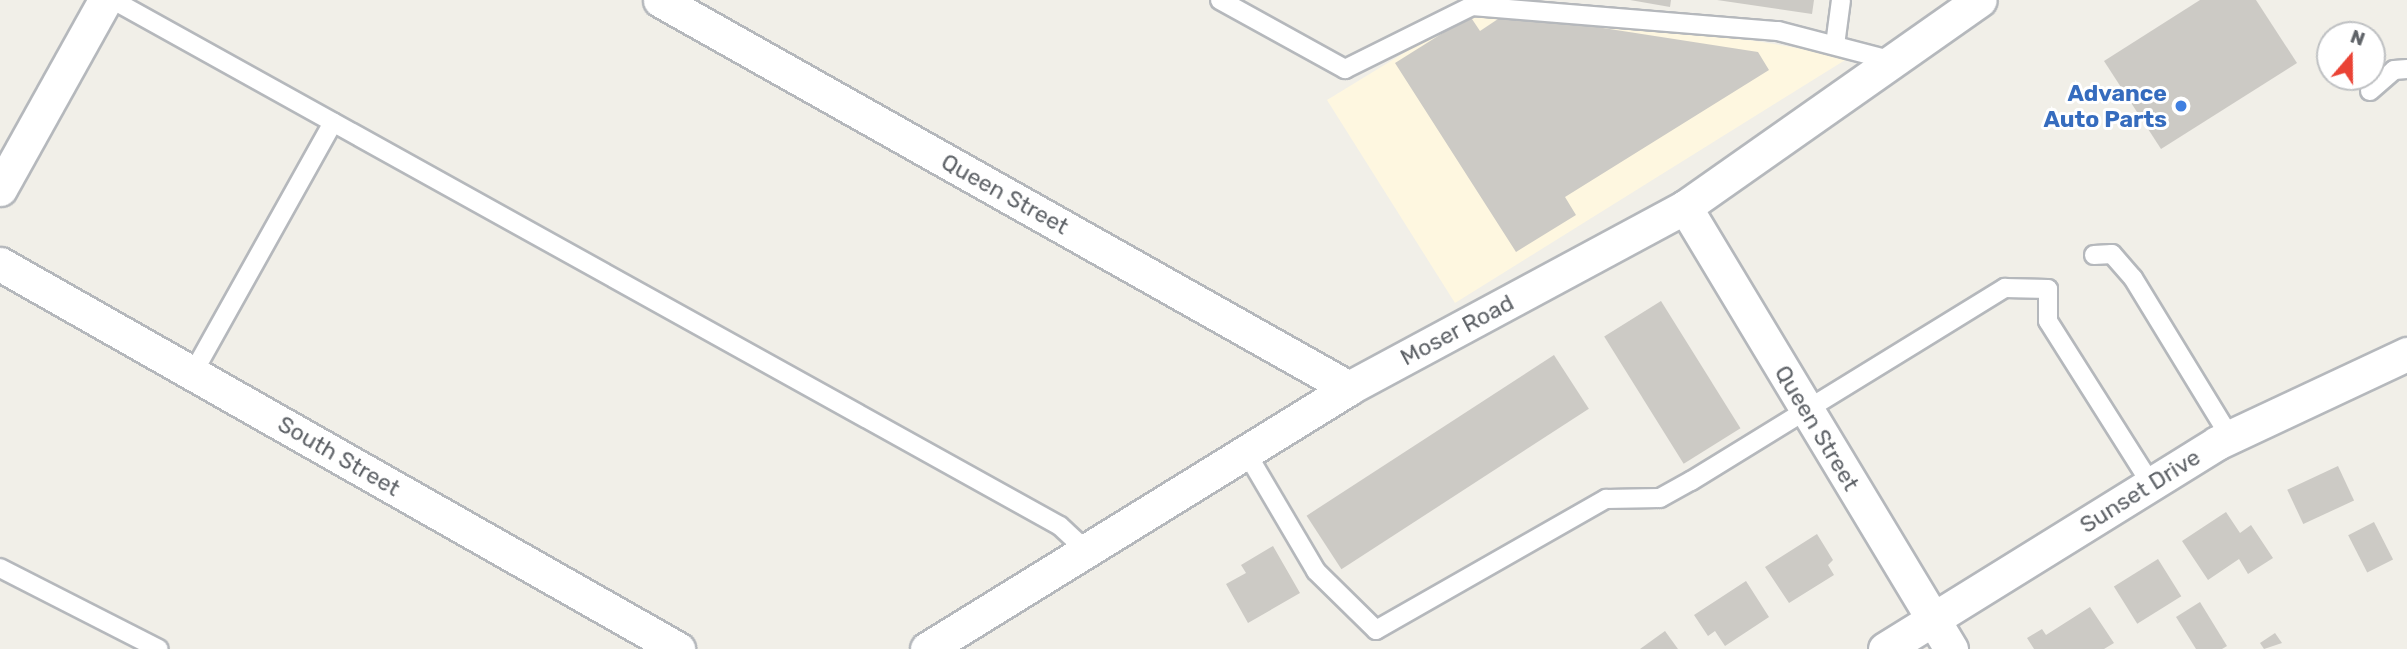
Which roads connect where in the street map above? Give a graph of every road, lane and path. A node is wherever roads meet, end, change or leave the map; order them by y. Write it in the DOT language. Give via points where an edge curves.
graph roads {
  1 [pos="105,0"];
  2 [pos="113,0"];
  3 [pos="660,0"];
  4 [pos="1220,0"];
  5 [pos="1841,0"];
  6 [pos="1980,0"];
  7 [pos="1835,45"];
  8 [pos="1893,61"];
  9 [pos="2407,69"];
  10 [pos="2386,77"];
  11 [pos="333,122"];
  12 [pos="0,189"];
  13 [pos="1685,207"];
  14 [pos="2094,256"];
  15 [pos="0,264"];
  16 [pos="2407,354"];
  17 [pos="193,373"];
  18 [pos="1349,388"];
  19 [pos="1806,410"];
  20 [pos="2230,437"];
  21 [pos="1246,452"];
  22 [pos="2151,484"];
  23 [pos="1086,551"];
  24 [pos="0,568"];
  25 [pos="1932,620"];
  26 [pos="159,649"];
  27 [pos="678,649"];
  28 [pos="927,649"];
  29 [pos="1885,649"];
  30 [pos="1951,649"];
  1 -- 12 [label="street"];
  2 -- 11 [label="lane"];
  3 -- 18 [label="street, Queen Street"];
  4 -- 7 [label="lane" via="1345,69 1472,6 1778,32"];
  5 -- 7 [label="lane"];
  6 -- 8 [label="street, Moser Road"];
  7 -- 8 [label="lane"];
  8 -- 13 [label="street, Moser Road"];
  9 -- 10 [label="lane" via="2394,70"];
  11 -- 17 [label="lane"];
  11 -- 23 [label="lane" via="1060,526"];
  13 -- 18 [label="street, Moser Road"];
  13 -- 19 [label="street, Queen Street"];
  14 -- 20 [label="lane" via="2112,254 2133,278"];
  15 -- 17 [label="street, South Street"];
  16 -- 20 [label="street, Sunset Drive"];
  17 -- 27 [label="street, South Street"];
  18 -- 21 [label="street, Moser Road"];
  19 -- 21 [label="lane" via="1660,498 1606,499 1377,630 1317,571"];
  19 -- 22 [label="lane" via="2005,288 2048,289 2048,321"];
  19 -- 25 [label="street, Queen Street"];
  20 -- 22 [label="street, Sunset Drive"];
  21 -- 23 [label="street, Moser Road"];
  22 -- 25 [label="street, Sunset Drive"];
  23 -- 28 [label="street, Moser Road"];
  24 -- 26 [label="lane"];
  25 -- 29 [label="street, Sunset Drive"];
  25 -- 30 [label="street, Queen Street"];
}
